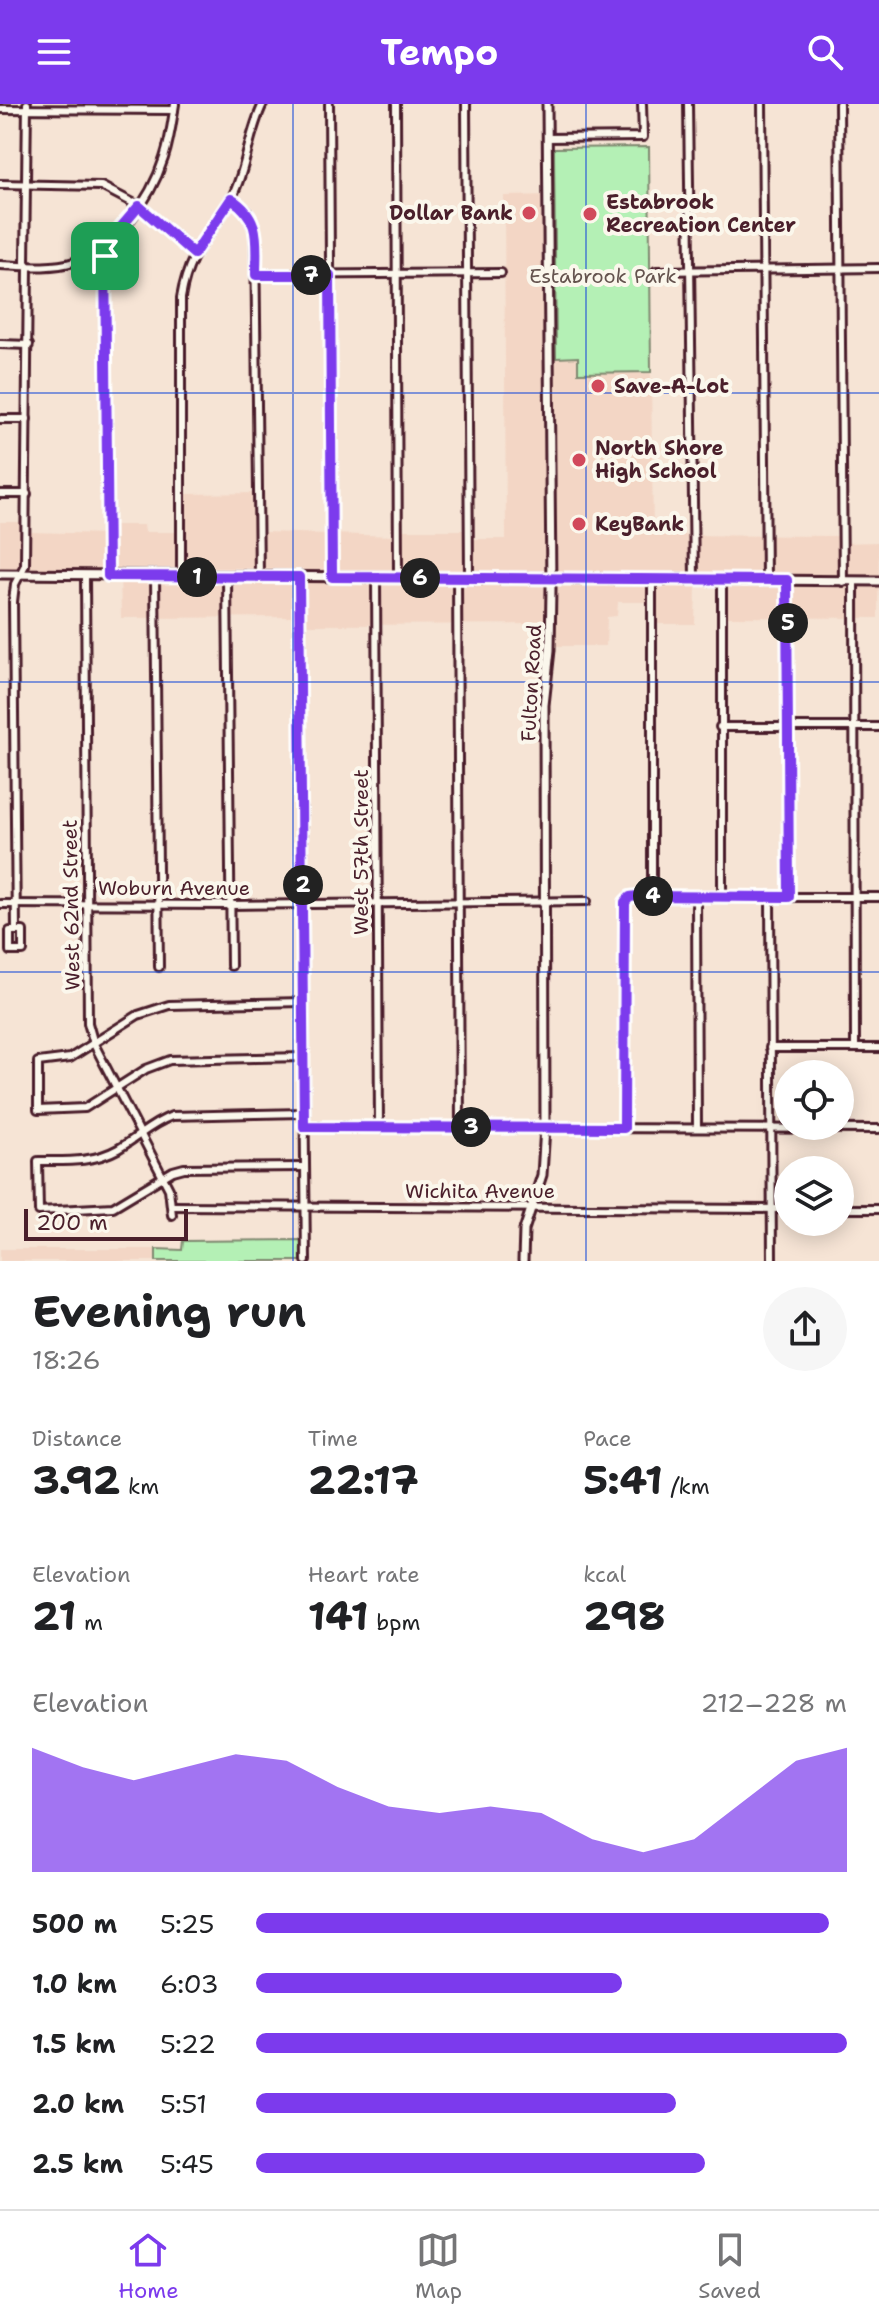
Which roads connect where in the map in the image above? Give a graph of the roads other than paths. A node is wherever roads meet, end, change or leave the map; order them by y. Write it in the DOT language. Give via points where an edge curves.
graph roads {
  1 [pos="263,104"];
  2 [pos="329,104"];
  3 [pos="396,104"];
  4 [pos="466,104"];
  5 [pos="547,104"];
  6 [pos="642,104"];
  7 [pos="688,104"];
  8 [pos="762,104"];
  9 [pos="839,104"];
  10 [pos="27,107"];
  11 [pos="175,107"];
  12 [pos="0,109"];
  13 [pos="547,138"];
  14 [pos="0,184"];
  15 [pos="26,184"];
  16 [pos="231,199"];
  17 [pos="139,206"];
  18 [pos="105,246"];
  19 [pos="194,254"];
  20 [pos="0,265"];
  21 [pos="28,266"];
  22 [pos="841,268"];
  23 [pos="879,268"];
  24 [pos="765,270"];
  25 [pos="656,271"];
  26 [pos="690,271"];
  27 [pos="501,273"];
  28 [pos="467,274"];
  29 [pos="256,275"];
  30 [pos="330,275"];
  31 [pos="397,275"];
  32 [pos="0,344"];
  33 [pos="29,345"];
  34 [pos="0,419"];
  35 [pos="27,419"];
  36 [pos="0,494"];
  37 [pos="27,494"];
  38 [pos="0,574"];
  39 [pos="22,574"];
  40 [pos="85,575"];
  41 [pos="108,576"];
  42 [pos="155,577"];
  43 [pos="181,577"];
  44 [pos="227,577"];
  45 [pos="259,577"];
  46 [pos="299,577"];
  47 [pos="332,577"];
  48 [pos="376,577"];
  49 [pos="398,578"];
  50 [pos="457,578"];
  51 [pos="469,578"];
  52 [pos="551,579"];
  53 [pos="652,579"];
  54 [pos="694,579"];
  55 [pos="722,579"];
  56 [pos="766,580"];
  57 [pos="787,580"];
  58 [pos="879,581"];
  59 [pos="843,582"];
  60 [pos="854,582"];
  61 [pos="720,727"];
  62 [pos="789,727"];
  63 [pos="854,727"];
  64 [pos="879,727"];
  65 [pos="652,896"];
  66 [pos="696,896"];
  67 [pos="722,896"];
  68 [pos="770,897"];
  69 [pos="789,897"];
  70 [pos="856,897"];
  71 [pos="879,897"];
  72 [pos="460,901"];
  73 [pos="545,901"];
  74 [pos="587,901"];
  75 [pos="377,902"];
  76 [pos="303,903"];
  77 [pos="0,904"];
  78 [pos="15,904"];
  79 [pos="86,905"];
  80 [pos="159,905"];
  81 [pos="231,905"];
  82 [pos="16,931"];
  83 [pos="231,966"];
  84 [pos="159,967"];
  85 [pos="303,1002"];
  86 [pos="94,1044"];
  87 [pos="770,1048"];
  88 [pos="855,1048"];
  89 [pos="879,1048"];
  90 [pos="304,1057"];
  91 [pos="116,1089"];
  92 [pos="303,1113"];
  93 [pos="304,1127"];
  94 [pos="379,1127"];
  95 [pos="460,1127"];
  96 [pos="545,1127"];
  97 [pos="624,1128"];
  98 [pos="697,1128"];
  99 [pos="771,1128"];
  100 [pos="879,1129"];
  101 [pos="141,1133"];
  102 [pos="304,1167"];
  103 [pos="163,1178"];
  104 [pos="172,1206"];
  105 [pos="305,1206"];
  106 [pos="531,1207"];
  107 [pos="772,1209"];
  108 [pos="854,1209"];
  109 [pos="879,1209"];
  110 [pos="172,1215"];
  111 [pos="306,1261"];
  112 [pos="523,1261"];
  113 [pos="772,1261"];
  1 -- 16 [label="street"];
  2 -- 30 [label="street"];
  3 -- 31 [label="street"];
  4 -- 28 [label="street"];
  5 -- 13 [label="main road, Fulton Road"];
  6 -- 13 [label="street" via="643,137"];
  7 -- 26 [label="street"];
  8 -- 24 [label="street"];
  9 -- 22 [label="street"];
  10 -- 11 [label="street"];
  10 -- 12 [label="street"];
  10 -- 15 [label="street"];
  11 -- 17 [label="street" via="164,159"];
  13 -- 52 [label="main road, Fulton Road"];
  14 -- 15 [label="street"];
  15 -- 17 [label="street" via="101,186"];
  15 -- 21 [label="street"];
  16 -- 19 [label="street"];
  16 -- 29 [label="street" via="252,218"];
  17 -- 18 [label="street"];
  17 -- 19 [label="street"];
  18 -- 21 [label="street" via="74,262"];
  18 -- 41 [label="street"];
  19 -- 43 [label="street" via="180,310"];
  20 -- 21 [label="street"];
  21 -- 33 [label="street"];
  22 -- 23 [label="street"];
  22 -- 24 [label="street"];
  22 -- 59 [label="street"];
  24 -- 26 [label="street"];
  24 -- 56 [label="street"];
  25 -- 26 [label="street"];
  26 -- 54 [label="street"];
  27 -- 28 [label="street"];
  28 -- 31 [label="street"];
  28 -- 51 [label="street"];
  29 -- 30 [label="street"];
  29 -- 45 [label="street"];
  30 -- 31 [label="street"];
  30 -- 47 [label="street"];
  31 -- 49 [label="street"];
  32 -- 33 [label="street"];
  33 -- 35 [label="street"];
  34 -- 35 [label="street"];
  35 -- 37 [label="street"];
  36 -- 37 [label="street"];
  37 -- 39 [label="street"];
  38 -- 39 [label="main road"];
  39 -- 40 [label="main road"];
  39 -- 78 [label="street" via="13,602"];
  40 -- 41 [label="main road"];
  40 -- 79 [label="street, West 62nd Street"];
  41 -- 42 [label="main road"];
  42 -- 43 [label="main road"];
  42 -- 80 [label="street"];
  43 -- 44 [label="main road"];
  44 -- 45 [label="main road"];
  44 -- 81 [label="street"];
  45 -- 46 [label="main road"];
  46 -- 47 [label="main road"];
  46 -- 76 [label="street"];
  47 -- 48 [label="main road"];
  48 -- 49 [label="main road"];
  48 -- 75 [label="street, West 57th Street"];
  49 -- 50 [label="main road"];
  50 -- 51 [label="main road"];
  50 -- 72 [label="street"];
  51 -- 52 [label="main road"];
  52 -- 53 [label="main road"];
  52 -- 73 [label="main road, Fulton Road" via="544,705"];
  53 -- 54 [label="main road"];
  53 -- 65 [label="street"];
  54 -- 55 [label="main road"];
  55 -- 56 [label="main road"];
  55 -- 61 [label="street"];
  56 -- 57 [label="main road"];
  57 -- 59 [label="main road"];
  57 -- 62 [label="street"];
  58 -- 60 [label="main road"];
  59 -- 60 [label="main road"];
  60 -- 63 [label="street"];
  61 -- 62 [label="street"];
  61 -- 67 [label="street"];
  62 -- 63 [label="street"];
  62 -- 69 [label="street"];
  63 -- 64 [label="street"];
  63 -- 70 [label="street"];
  65 -- 66 [label="street"];
  65 -- 97 [label="street" via="625,902"];
  66 -- 67 [label="street"];
  66 -- 98 [label="street"];
  67 -- 68 [label="street"];
  68 -- 69 [label="street"];
  68 -- 87 [label="street"];
  69 -- 70 [label="street"];
  70 -- 71 [label="street"];
  70 -- 88 [label="street"];
  72 -- 73 [label="street, Woburn Avenue"];
  72 -- 75 [label="street, Woburn Avenue"];
  72 -- 95 [label="street"];
  73 -- 74 [label="street, Woburn Avenue"];
  73 -- 96 [label="main road, Fulton Road"];
  75 -- 76 [label="street, Woburn Avenue"];
  75 -- 94 [label="street, West 57th Street"];
  76 -- 81 [label="street, Woburn Avenue"];
  76 -- 85 [label="street"];
  77 -- 78 [label="street, Woburn Avenue"];
  78 -- 79 [label="street, Woburn Avenue"];
  78 -- 82 [label="street"];
  79 -- 80 [label="street, Woburn Avenue"];
  79 -- 86 [label="street, West 62nd Street" via="88,1023"];
  80 -- 81 [label="street, Woburn Avenue"];
  80 -- 84 [label="street"];
  81 -- 83 [label="street"];
  85 -- 86 [label="street" via="169,1005 138,1015"];
  85 -- 90 [label="street"];
  86 -- 91 [label="street, West 62nd Street"];
  86 -- 91 [label="street" via="70,1058 38,1062 38,1110 85,1108"];
  87 -- 88 [label="street"];
  87 -- 99 [label="street"];
  88 -- 89 [label="street"];
  90 -- 91 [label="street" via="170,1060"];
  90 -- 92 [label="street"];
  91 -- 101 [label="street, West 62nd Street"];
  92 -- 93 [label="street"];
  92 -- 101 [label="street" via="172,1116"];
  93 -- 94 [label="street"];
  93 -- 102 [label="street"];
  94 -- 95 [label="street"];
  95 -- 96 [label="street"];
  96 -- 97 [label="street"];
  96 -- 106 [label="main road, Fulton Road" via="542,1175"];
  97 -- 98 [label="street"];
  98 -- 99 [label="street"];
  99 -- 100 [label="street"];
  99 -- 107 [label="street"];
  101 -- 103 [label="street, West 62nd Street"];
  101 -- 103 [label="street" via="94,1159 38,1161 39,1211 98,1210 123,1203"];
  102 -- 103 [label="street" via="184,1168"];
  102 -- 105 [label="street"];
  103 -- 104 [label="street, West 62nd Street"];
  104 -- 105 [label="street, Wichita Avenue"];
  104 -- 110 [label="street, West 62nd Street"];
  105 -- 106 [label="street, Wichita Avenue"];
  105 -- 111 [label="street"];
  106 -- 107 [label="street, Wichita Avenue"];
  106 -- 112 [label="main road, Fulton Road"];
  107 -- 113 [label="street"];
  108 -- 109 [label="street"];
}
